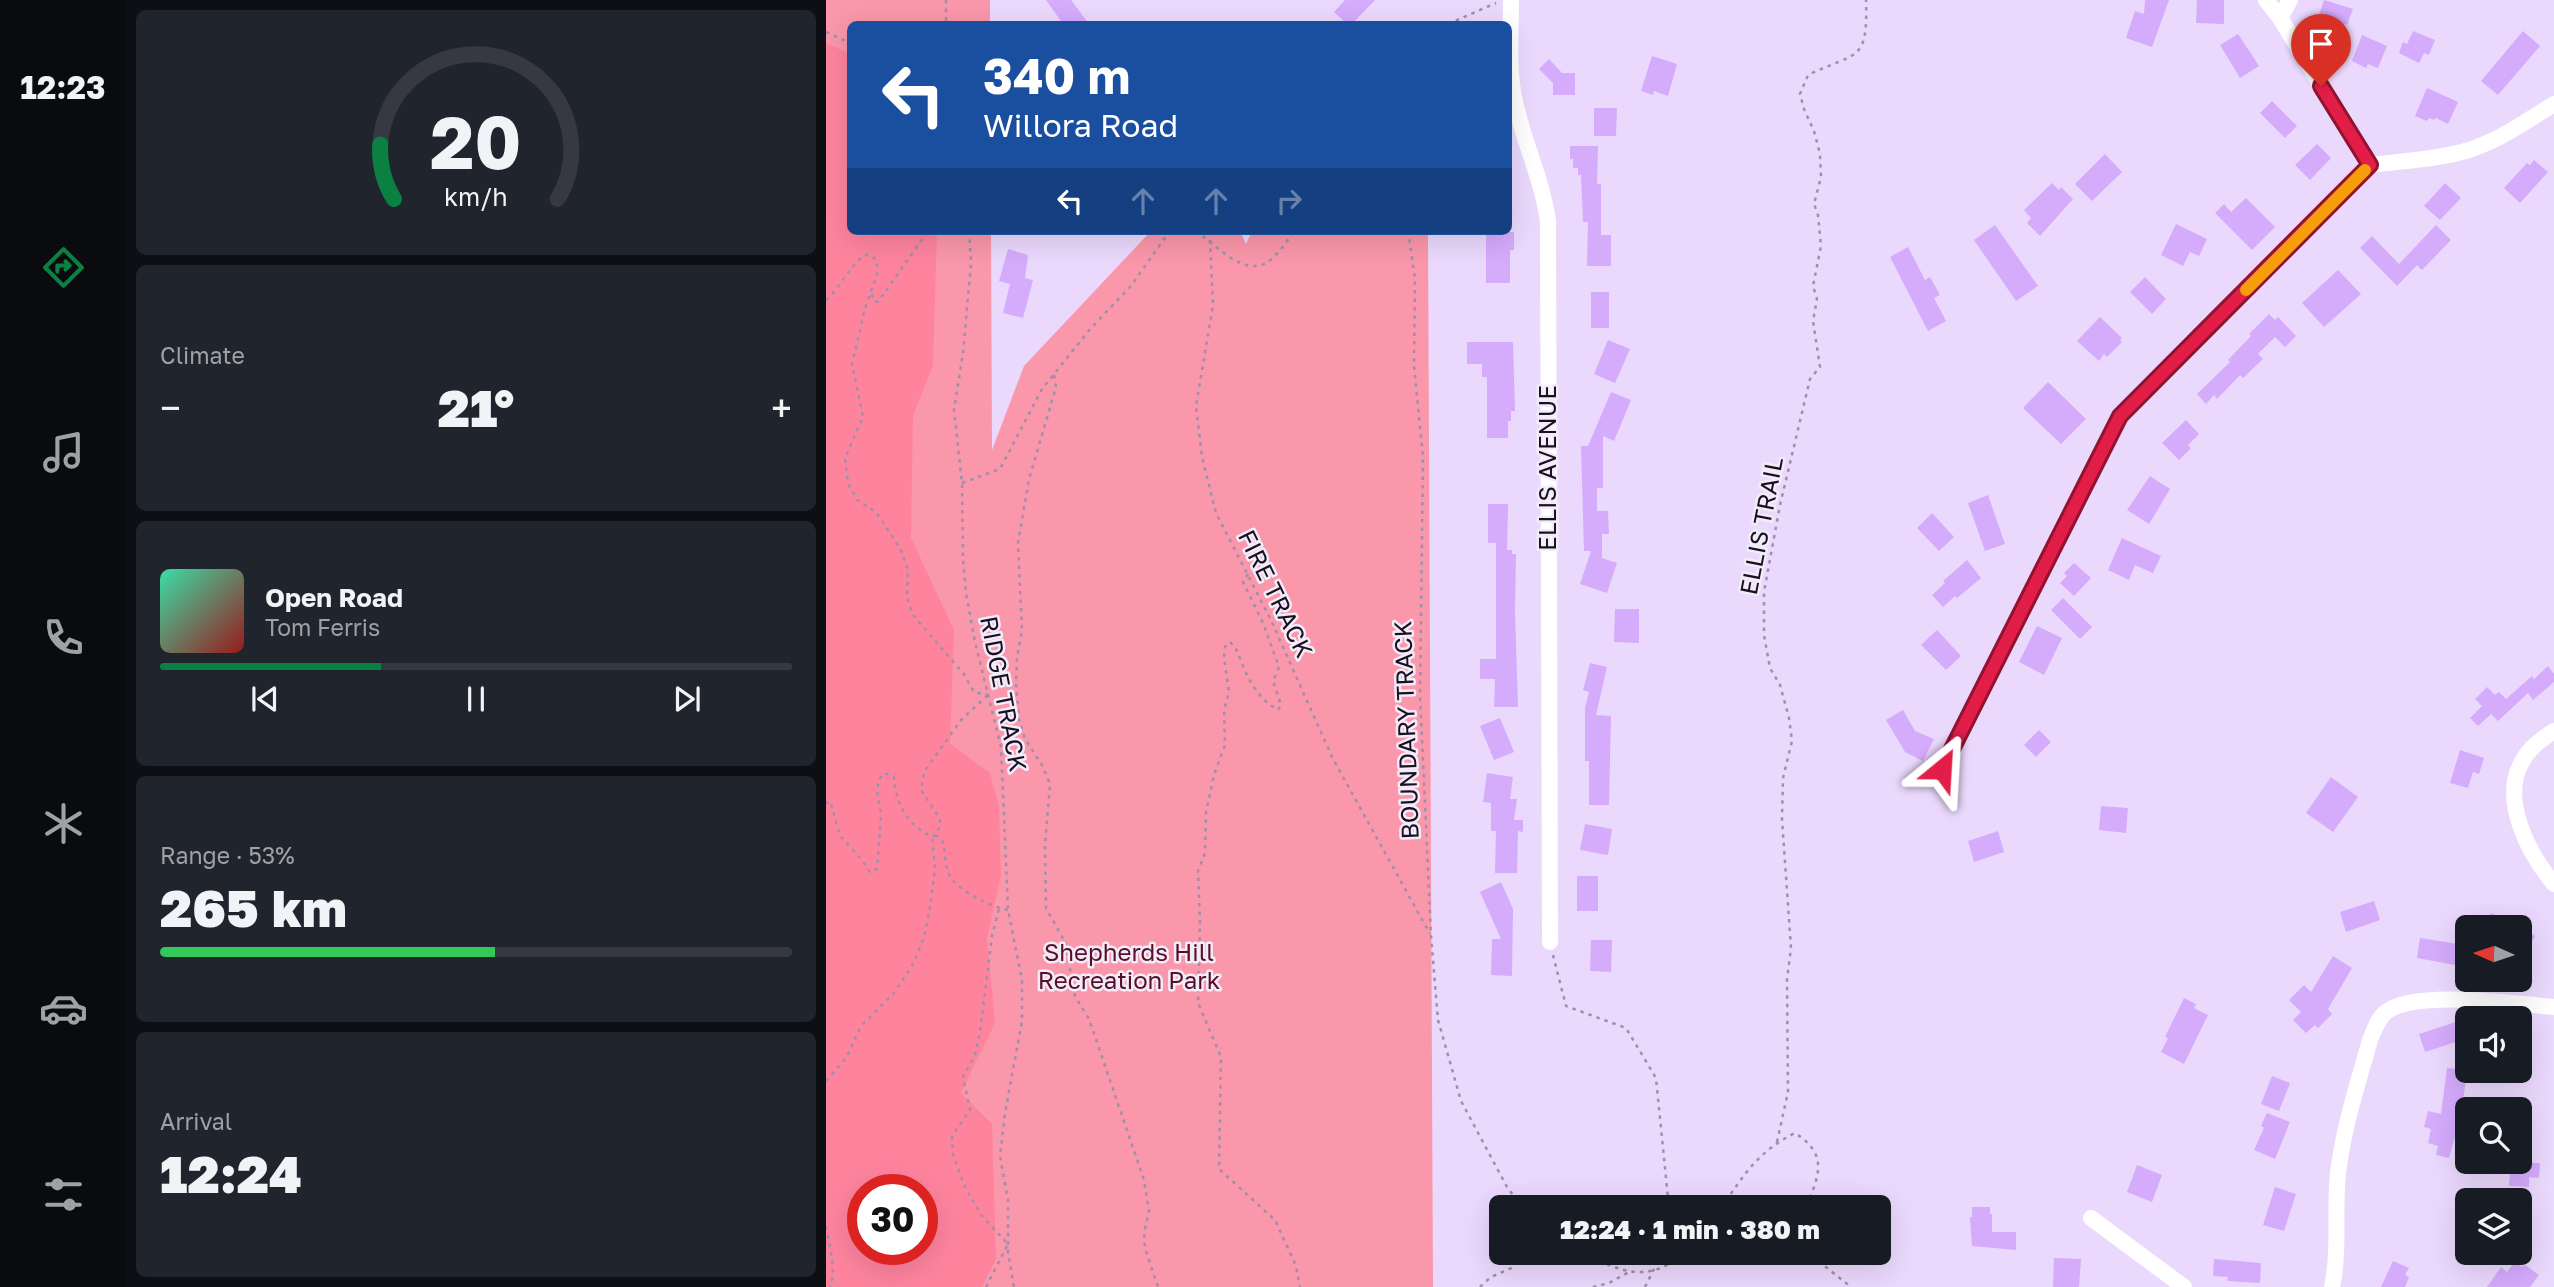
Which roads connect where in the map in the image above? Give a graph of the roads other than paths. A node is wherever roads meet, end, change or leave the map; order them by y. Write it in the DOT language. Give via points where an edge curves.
graph roads {
  1 [pos="2266,0"];
  2 [pos="2290,0"];
  3 [pos="1511,1"];
  4 [pos="2280,18"];
  5 [pos="1511,21"];
  6 [pos="1512,81"];
  7 [pos="2554,104"];
  8 [pos="2370,165"];
  9 [pos="2554,731"];
  10 [pos="1942,769"];
  11 [pos="2554,884"];
  12 [pos="1550,942"];
  13 [pos="2554,1007"];
  14 [pos="2091,1218"];
  15 [pos="2184,1287"];
  16 [pos="2332,1287"];
  1 -- 4 [label="street"];
  2 -- 4 [label="street"];
  3 -- 5 [label="street, ELLIS AVENUE"];
  4 -- 8 [label="street"];
  6 -- 12 [label="street, ELLIS AVENUE" via="1548,221"];
  7 -- 8 [label="street" via="2502,136 2461,153"];
  8 -- 10 [label="street" via="2120,416"];
  9 -- 11 [label="street" via="2534,744 2515,779 2522,830"];
  13 -- 16 [label="street" via="2421,1000 2381,1018 2370,1040 2338,1173"];
  14 -- 15 [label="street"];
}
